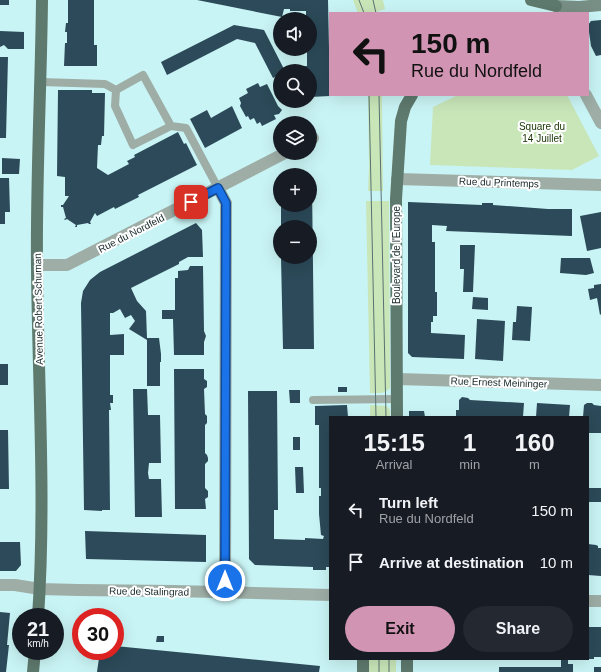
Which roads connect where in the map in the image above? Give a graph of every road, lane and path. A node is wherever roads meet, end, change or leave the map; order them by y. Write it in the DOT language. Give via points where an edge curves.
graph roads {
  1 [pos="42,0"];
  2 [pos="531,0"];
  3 [pos="601,5"];
  4 [pos="554,8"];
  5 [pos="41,82"];
  6 [pos="116,90"];
  7 [pos="411,96"];
  8 [pos="587,96"];
  9 [pos="601,123"];
  10 [pos="171,126"];
  11 [pos="273,159"];
  12 [pos="397,179"];
  13 [pos="601,186"];
  14 [pos="218,188"];
  15 [pos="37,265"];
  16 [pos="397,379"];
  17 [pos="601,385"];
  18 [pos="397,399"];
  19 [pos="314,400"];
  20 [pos="397,416"];
  21 [pos="0,585"];
  22 [pos="40,589"];
  23 [pos="225,592"];
  24 [pos="329,595"];
  25 [pos="589,601"];
  26 [pos="601,601"];
  27 [pos="39,608"];
  28 [pos="34,660"];
  29 [pos="363,660"];
  30 [pos="407,660"];
  31 [pos="33,672"];
  32 [pos="363,672"];
  33 [pos="407,672"];
  1 -- 5 [label="main road, Avenue Robert Schuman"];
  2 -- 4 [label="main road"];
  3 -- 4 [label="main road"];
  5 -- 6 [label="lane" via="105,84"];
  5 -- 15 [label="main road, Avenue Robert Schuman"];
  6 -- 10 [label="lane" via="143,75"];
  6 -- 10 [label="lane" via="115,106 133,144"];
  7 -- 12 [label="main road, Boulevard de l'Europe" via="405,107 402,121"];
  8 -- 9 [label="street"];
  10 -- 14 [label="lane" via="186,128"];
  11 -- 14 [label="street, Rue du Nordfeld"];
  12 -- 13 [label="street, Rue du Printemps"];
  12 -- 16 [label="main road, Boulevard de l'Europe"];
  14 -- 15 [label="street, Rue du Nordfeld" via="67,265"];
  14 -- 23 [label="street" via="226,203"];
  15 -- 22 [label="main road, Avenue Robert Schuman" via="41,430"];
  16 -- 17 [label="street, Rue Ernest Meininger"];
  16 -- 18 [label="main road, Boulevard de l'Europe"];
  18 -- 19 [label="lane"];
  18 -- 20 [label="main road, Boulevard de l'Europe"];
  21 -- 22 [label="street, Rue de Stalingrad"];
  22 -- 23 [label="street, Rue de Stalingrad"];
  22 -- 27 [label="main road, Avenue Robert Schuman"];
  23 -- 24 [label="street, Rue de Stalingrad"];
  25 -- 26 [label="street"];
  28 -- 31 [label="main road"];
  29 -- 32 [label="main road"];
  30 -- 33 [label="main road"];
}
